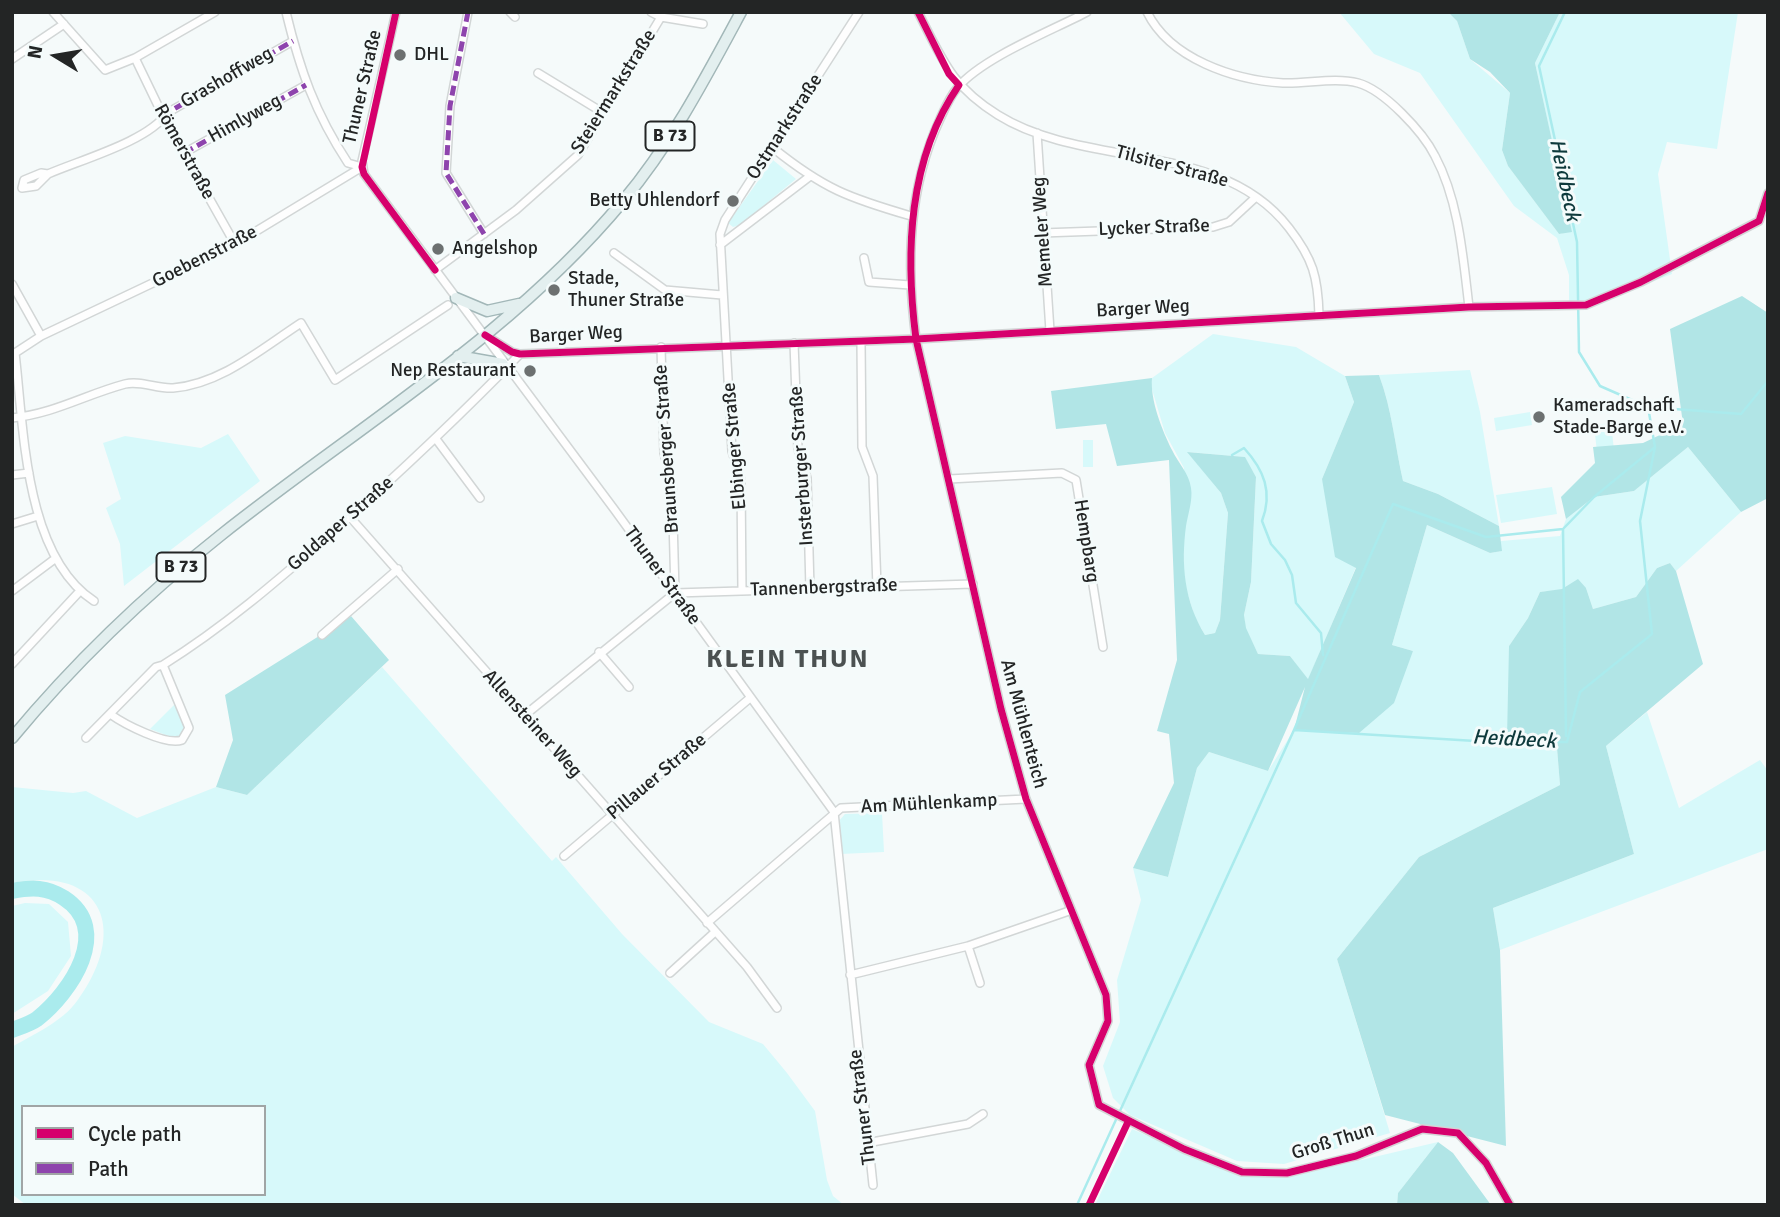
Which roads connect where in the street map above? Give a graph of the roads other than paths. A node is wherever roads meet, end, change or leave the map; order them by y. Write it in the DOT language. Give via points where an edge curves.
graph roads {
  1 [pos="53,12"];
  2 [pos="215,12"];
  3 [pos="286,12"];
  4 [pos="396,12"];
  5 [pos="468,12"];
  6 [pos="651,12"];
  7 [pos="741,12"];
  8 [pos="859,12"];
  9 [pos="918,12"];
  10 [pos="1087,12"];
  11 [pos="1147,12"];
  12 [pos="661,18"];
  13 [pos="64,24"];
  14 [pos="703,24"];
  15 [pos="293,41"];
  16 [pos="135,58"];
  17 [pos="12,59"];
  18 [pos="538,73"];
  19 [pos="306,85"];
  20 [pos="959,85"];
  21 [pos="602,112"];
  22 [pos="164,118"];
  23 [pos="1037,133"];
  24 [pos="773,148"];
  25 [pos="184,153"];
  26 [pos="362,167"];
  27 [pos="48,174"];
  28 [pos="809,177"];
  29 [pos="1768,193"];
  30 [pos="1256,197"];
  31 [pos="912,216"];
  32 [pos="1042,233"];
  33 [pos="484,234"];
  34 [pos="236,244"];
  35 [pos="720,245"];
  36 [pos="614,253"];
  37 [pos="864,258"];
  38 [pos="435,270"];
  39 [pos="12,284"];
  40 [pos="911,285"];
  41 [pos="722,295"];
  42 [pos="452,301"];
  43 [pos="522,304"];
  44 [pos="1469,307"];
  45 [pos="1319,316"];
  46 [pos="1050,331"];
  47 [pos="485,335"];
  48 [pos="41,336"];
  49 [pos="916,339"];
  50 [pos="861,341"];
  51 [pos="794,343"];
  52 [pos="725,345"];
  53 [pos="661,347"];
  54 [pos="520,354"];
  55 [pos="458,356"];
  56 [pos="505,366"];
  57 [pos="23,417"];
  58 [pos="12,418"];
  59 [pos="436,439"];
  60 [pos="29,473"];
  61 [pos="12,475"];
  62 [pos="949,479"];
  63 [pos="480,498"];
  64 [pos="38,516"];
  65 [pos="350,517"];
  66 [pos="12,524"];
  67 [pos="56,558"];
  68 [pos="398,569"];
  69 [pos="973,584"];
  70 [pos="877,587"];
  71 [pos="810,589"];
  72 [pos="12,590"];
  73 [pos="742,591"];
  74 [pos="79,592"];
  75 [pos="675,593"];
  76 [pos="94,601"];
  77 [pos="322,635"];
  78 [pos="1103,647"];
  79 [pos="599,653"];
  80 [pos="12,664"];
  81 [pos="163,665"];
  82 [pos="629,687"];
  83 [pos="750,698"];
  84 [pos="110,715"];
  85 [pos="525,715"];
  86 [pos="12,738"];
  87 [pos="86,738"];
  88 [pos="1026,800"];
  89 [pos="834,812"];
  90 [pos="612,815"];
  91 [pos="564,856"];
  92 [pos="1069,911"];
  93 [pos="707,923"];
  94 [pos="715,932"];
  95 [pos="968,946"];
  96 [pos="670,973"];
  97 [pos="850,975"];
  98 [pos="980,983"];
  99 [pos="777,1008"];
  100 [pos="1099,1105"];
  101 [pos="983,1114"];
  102 [pos="867,1143"];
  103 [pos="873,1185"];
  104 [pos="1510,1205"];
  1 -- 13 [label="street"];
  2 -- 16 [label="street"];
  3 -- 15 [label="street"];
  4 -- 26 [label="street, Thuner Straße"];
  5 -- 33 [label="street" via="450,106 446,173"];
  6 -- 12 [label="street, Steiermarkstraße"];
  7 -- 43 [label="main road, B 73" via="662,149 623,201"];
  8 -- 24 [label="street, Ostmarkstraße"];
  9 -- 20 [label="street, Tilsiter Straße"];
  10 -- 20 [label="street" via="995,60"];
  11 -- 44 [label="street" via="1154,28 1170,42 1208,65 1282,83 1359,83 1406,119 1435,156 1453,206"];
  12 -- 14 [label="street, Steiermarkstraße"];
  12 -- 21 [label="street, Steiermarkstraße"];
  13 -- 16 [label="street" via="106,70"];
  13 -- 17 [label="street"];
  15 -- 19 [label="street"];
  15 -- 22 [label="street, Grashoffweg"];
  16 -- 22 [label="street, Römerstraße"];
  18 -- 21 [label="street"];
  19 -- 25 [label="street, Himlyweg"];
  19 -- 26 [label="street" via="323,124 348,163"];
  20 -- 23 [label="street, Tilsiter Straße" via="999,116"];
  20 -- 31 [label="street, Am Mühlenteich" via="928,146"];
  21 -- 33 [label="street, Steiermarkstraße" via="578,155"];
  22 -- 25 [label="street, Römerstraße"];
  22 -- 27 [label="street, Grashoffweg" via="128,140"];
  23 -- 30 [label="street, Tilsiter Straße" via="1197,171 1234,183"];
  23 -- 32 [label="street, Memeler Weg"];
  24 -- 28 [label="street"];
  24 -- 35 [label="street, Ostmarkstraße" via="724,220"];
  25 -- 34 [label="street, Römerstraße"];
  26 -- 34 [label="street, Goebenstraße"];
  26 -- 38 [label="street, Thuner Straße"];
  28 -- 31 [label="street" via="849,199"];
  28 -- 35 [label="street, Ostmarkstraße"];
  29 -- 44 [label="street, Barger Weg" via="1759,221 1641,282 1586,304"];
  30 -- 32 [label="street, Lycker Straße" via="1229,222 1213,227"];
  30 -- 45 [label="street, Tilsiter Straße" via="1278,213 1307,251 1318,282"];
  31 -- 40 [label="street, Am Mühlenteich"];
  32 -- 46 [label="street, Memeler Weg"];
  33 -- 38 [label="street, Steiermarkstraße"];
  34 -- 48 [label="street, Goebenstraße"];
  35 -- 41 [label="street, Ostmarkstraße"];
  36 -- 41 [label="street" via="665,290"];
  37 -- 40 [label="street" via="869,282"];
  38 -- 42 [label="street, Thuner Straße"];
  39 -- 48 [label="street"];
  40 -- 49 [label="street, Am Mühlenteich"];
  41 -- 52 [label="street, Ostmarkstraße"];
  42 -- 43 [label="main road" via="487,310"];
  42 -- 47 [label="street, Thuner Straße"];
  42 -- 57 [label="street" via="335,380 301,323 207,382 170,388 131,382 95,392 59,410"];
  43 -- 47 [label="main road, B 73"];
  44 -- 45 [label="street, Barger Weg"];
  45 -- 46 [label="street, Barger Weg"];
  46 -- 49 [label="street, Barger Weg"];
  47 -- 54 [label="street, Barger Weg"];
  47 -- 55 [label="main road, B 73"];
  47 -- 56 [label="street, Thuner Straße"];
  48 -- 57 [label="street, Goebenstraße" via="15,353"];
  49 -- 50 [label="street, Barger Weg"];
  49 -- 62 [label="street, Am Mühlenteich"];
  50 -- 51 [label="street, Barger Weg"];
  50 -- 70 [label="street" via="862,447 873,476"];
  51 -- 52 [label="street, Barger Weg"];
  51 -- 71 [label="street, Insterburger Straße" via="798,449 807,478"];
  52 -- 53 [label="street, Barger Weg"];
  52 -- 73 [label="street, Elbinger Straße" via="732,451 741,480"];
  53 -- 54 [label="street, Barger Weg"];
  53 -- 75 [label="street, Braunsberger Straße"];
  54 -- 56 [label="street, Goldaper Straße"];
  55 -- 56 [label="main road"];
  55 -- 86 [label="main road, B 73" via="173,573 89,652"];
  56 -- 59 [label="street, Goldaper Straße"];
  56 -- 75 [label="street, Thuner Straße"];
  57 -- 58 [label="street"];
  57 -- 60 [label="street"];
  59 -- 63 [label="street"];
  59 -- 65 [label="street, Goldaper Straße"];
  60 -- 61 [label="street"];
  60 -- 64 [label="street"];
  62 -- 69 [label="street, Am Mühlenteich"];
  62 -- 78 [label="street, Hempbarg" via="1062,473 1076,480"];
  64 -- 66 [label="street"];
  64 -- 67 [label="street"];
  65 -- 68 [label="street, Allensteiner Weg"];
  65 -- 81 [label="street, Goldaper Straße" via="209,636"];
  67 -- 72 [label="street"];
  67 -- 74 [label="street"];
  68 -- 77 [label="street"];
  68 -- 85 [label="street, Allensteiner Weg"];
  69 -- 70 [label="street, Tannenbergstraße"];
  69 -- 88 [label="street, Am Mühlenteich" via="1000,709"];
  70 -- 71 [label="street, Tannenbergstraße"];
  71 -- 73 [label="street, Tannenbergstraße"];
  73 -- 75 [label="street, Tannenbergstraße"];
  74 -- 76 [label="street"];
  74 -- 80 [label="street"];
  75 -- 79 [label="street"];
  75 -- 83 [label="street, Thuner Straße"];
  79 -- 82 [label="street"];
  79 -- 85 [label="street"];
  81 -- 84 [label="street, Goldaper Straße"];
  81 -- 84 [label="street" via="189,720 183,740 171,741"];
  83 -- 89 [label="street, Thuner Straße"];
  83 -- 90 [label="street, Pillauer Straße"];
  84 -- 87 [label="street, Goldaper Straße"];
  85 -- 90 [label="street, Allensteiner Weg"];
  88 -- 89 [label="street, Am Mühlenkamp" via="841,808"];
  88 -- 92 [label="street, Am Mühlenteich"];
  89 -- 93 [label="street"];
  89 -- 97 [label="street, Thuner Straße"];
  90 -- 91 [label="street, Pillauer Straße"];
  90 -- 93 [label="street, Allensteiner Weg"];
  92 -- 95 [label="street"];
  92 -- 100 [label="street, Am Mühlenteich" via="1106,995 1108,1021 1089,1065"];
  93 -- 94 [label="street, Allensteiner Weg"];
  94 -- 96 [label="street"];
  94 -- 99 [label="street, Allensteiner Weg"];
  95 -- 97 [label="street"];
  95 -- 98 [label="street"];
  97 -- 102 [label="street, Thuner Straße"];
  100 -- 104 [label="street, Groß Thun" via="1242,1172 1287,1173 1356,1156 1422,1129 1458,1133 1486,1163"];
  101 -- 102 [label="street" via="968,1124"];
  102 -- 103 [label="street, Thuner Straße"];
}
